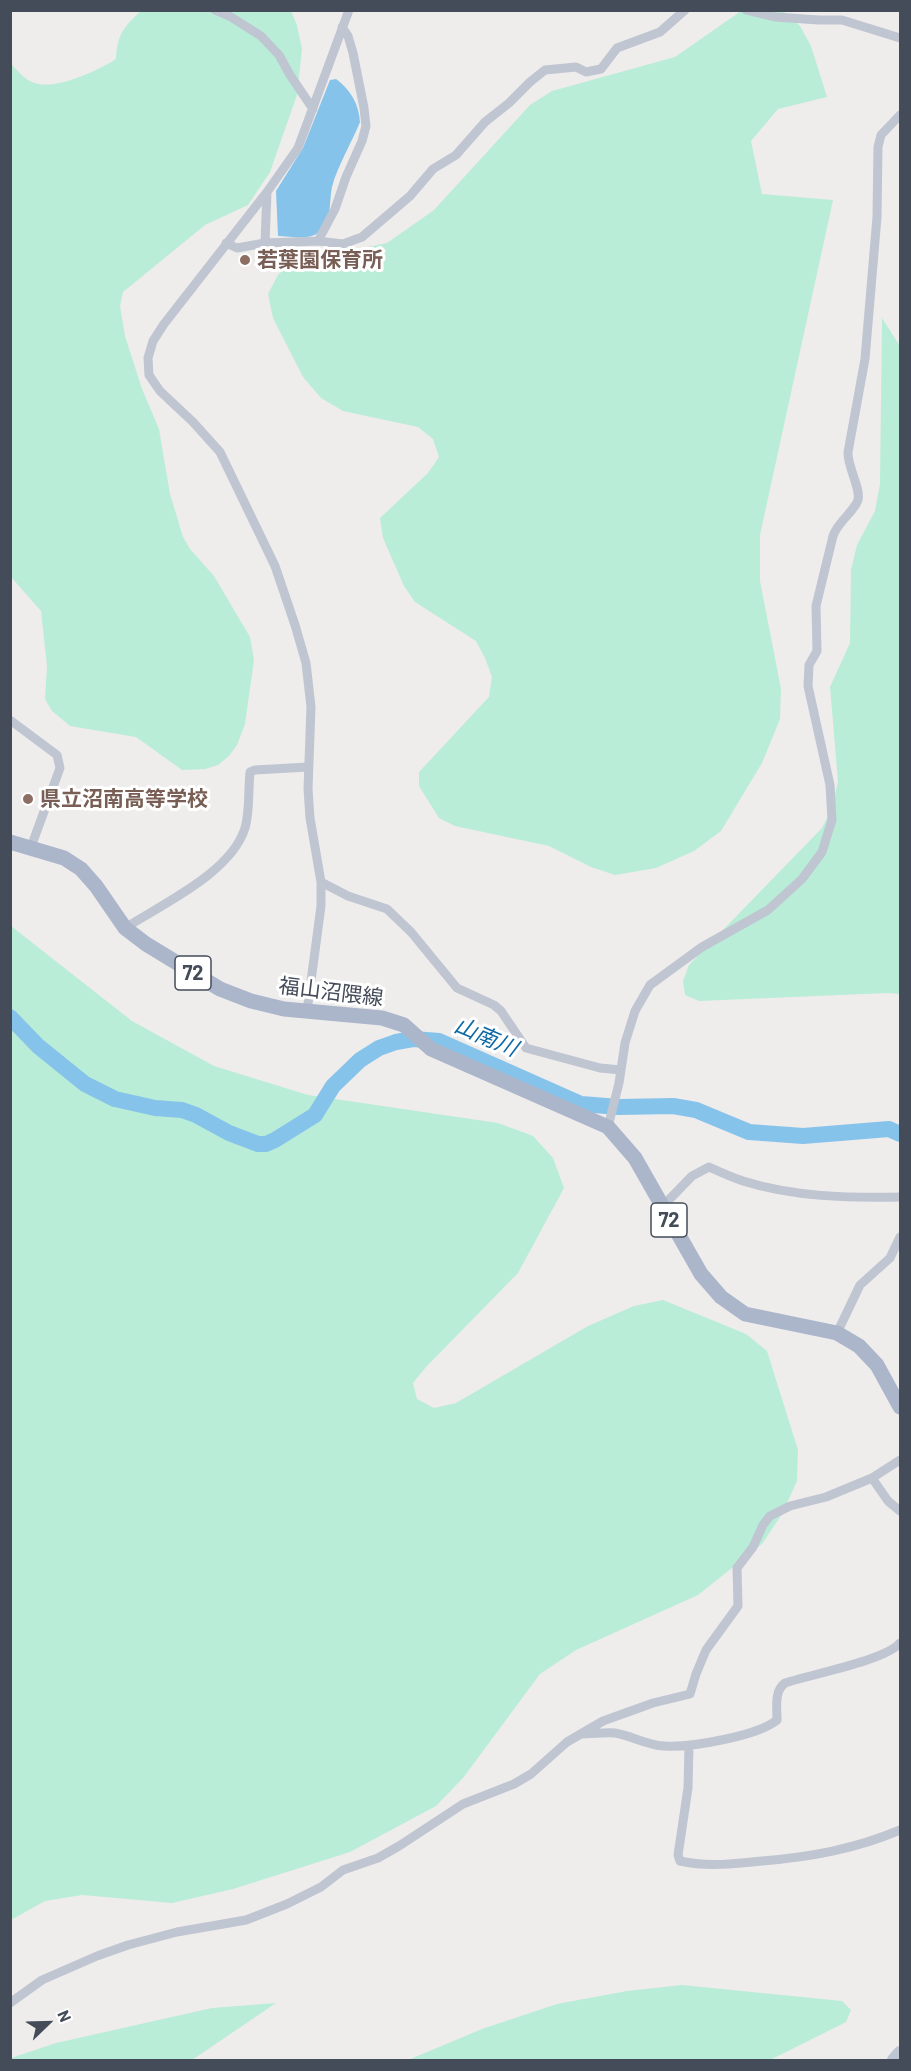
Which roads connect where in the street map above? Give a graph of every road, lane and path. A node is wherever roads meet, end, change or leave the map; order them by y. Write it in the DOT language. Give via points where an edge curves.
graph roads {
  1 [pos="214,10"];
  2 [pos="349,10"];
  3 [pos="685,10"];
  4 [pos="746,10"];
  5 [pos="342,27"];
  6 [pos="900,38"];
  7 [pos="313,109"];
  8 [pos="900,115"];
  9 [pos="267,192"];
  10 [pos="318,241"];
  11 [pos="226,243"];
  12 [pos="265,243"];
  13 [pos="10,720"];
  14 [pos="308,767"];
  15 [pos="10,842"];
  16 [pos="31,847"];
  17 [pos="321,882"];
  18 [pos="125,928"];
  19 [pos="307,1011"];
  20 [pos="621,1070"];
  21 [pos="608,1127"];
  22 [pos="900,1197"];
  23 [pos="662,1207"];
  24 [pos="900,1237"];
  25 [pos="837,1333"];
  26 [pos="900,1407"];
  27 [pos="900,1460"];
  28 [pos="872,1478"];
  29 [pos="900,1511"];
  30 [pos="900,1643"];
  31 [pos="579,1734"];
  32 [pos="689,1746"];
  33 [pos="900,1830"];
  34 [pos="10,2002"];
  35 [pos="900,2053"];
  36 [pos="894,2061"];
  1 -- 7 [label="street" via="253,30 267,42"];
  2 -- 5 [label="street"];
  3 -- 10 [label="street" via="660,32 617,48 601,69 545,70 362,237 343,244"];
  4 -- 6 [label="street" via="775,17 842,20"];
  5 -- 7 [label="street"];
  5 -- 10 [label="street" via="353,53 366,126 335,209"];
  7 -- 9 [label="street" via="298,148"];
  8 -- 20 [label="street" via="882,135 878,147 866,360 848,452 858,500 833,536 816,606 817,651 809,665 808,686 830,785 831,820 822,852 802,879 768,910 702,947 650,985 634,1011"];
  9 -- 11 [label="street"];
  9 -- 12 [label="street"];
  10 -- 12 [label="street"];
  11 -- 12 [label="street" via="237,248"];
  11 -- 14 [label="street" via="153,341 149,375 220,452 275,566 306,663 310,707"];
  13 -- 16 [label="street" via="57,755 60,768"];
  14 -- 17 [label="street" via="310,818"];
  14 -- 18 [label="street" via="250,772 246,826 224,862 183,893"];
  15 -- 16 [label="main road, 福山沼隈線 / 72"];
  16 -- 18 [label="main road, 福山沼隈線 / 72" via="64,858 81,869"];
  17 -- 19 [label="street"];
  17 -- 20 [label="street" via="387,909 457,988 501,1011 526,1048"];
  18 -- 19 [label="main road, 福山沼隈線 / 72" via="220,989 251,1001"];
  19 -- 21 [label="main road, 福山沼隈線 / 72" via="382,1018 404,1025 431,1049"];
  20 -- 21 [label="street"];
  21 -- 23 [label="main road, 福山沼隈線 / 72" via="635,1158"];
  22 -- 23 [label="street" via="849,1197 772,1189 709,1167 692,1176"];
  23 -- 25 [label="main road, 福山沼隈線 / 72" via="700,1274 720,1297 745,1314"];
  24 -- 25 [label="street" via="890,1258 860,1285"];
  25 -- 26 [label="main road, 福山沼隈線 / 72" via="859,1346 877,1365"];
  27 -- 28 [label="street"];
  28 -- 29 [label="street"];
  28 -- 31 [label="street" via="770,1516 737,1568 738,1606 706,1650 690,1694 603,1721"];
  30 -- 32 [label="street" via="873,1658 780,1686 777,1720 773,1723"];
  31 -- 32 [label="street" via="612,1733 664,1746"];
  31 -- 34 [label="street" via="514,1784 463,1804 378,1858 343,1870 321,1887 287,1904 246,1920 128,1945 42,1980"];
  32 -- 33 [label="street" via="680,1861 739,1864 804,1857 855,1846"];
  35 -- 36 [label="street"];
}
